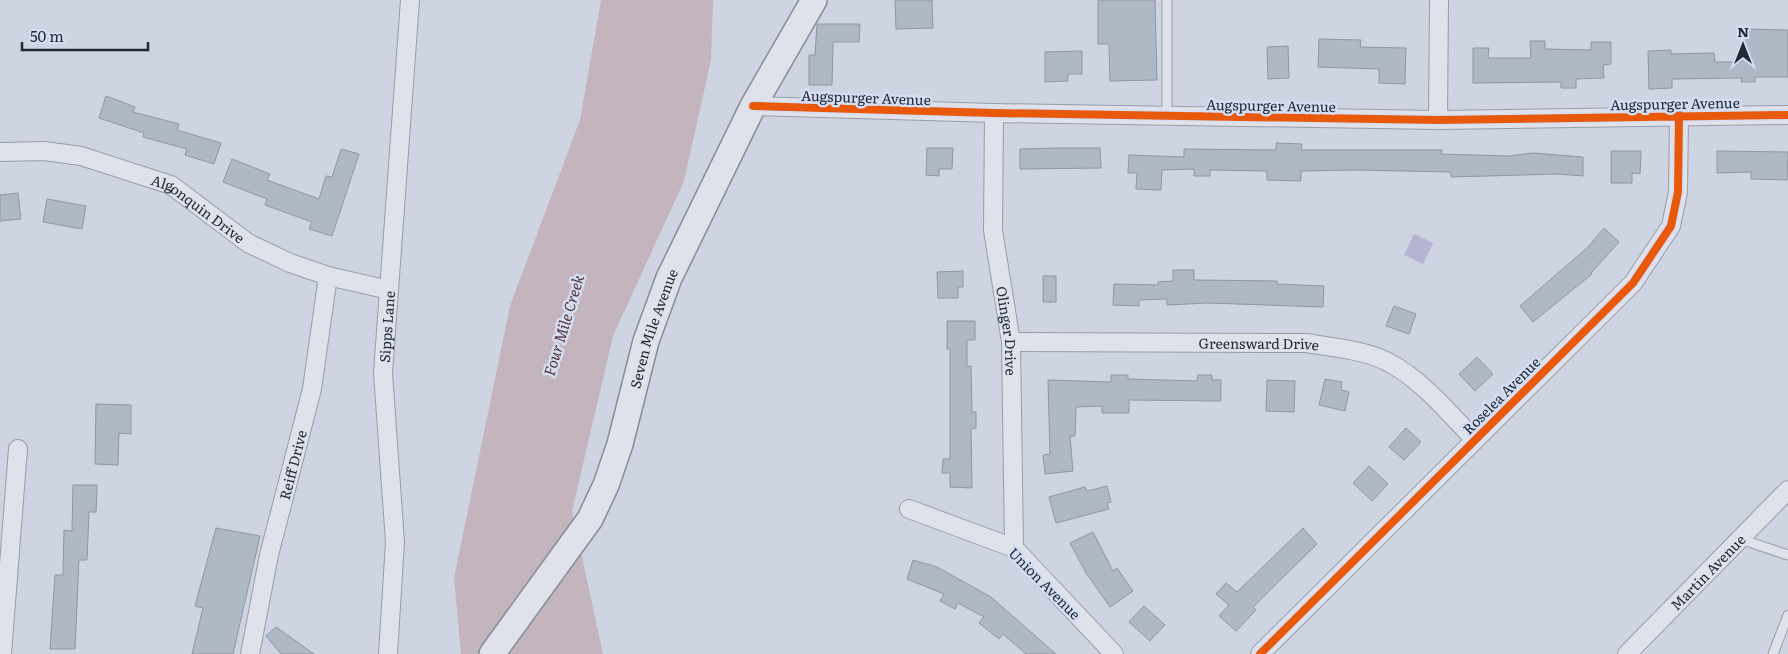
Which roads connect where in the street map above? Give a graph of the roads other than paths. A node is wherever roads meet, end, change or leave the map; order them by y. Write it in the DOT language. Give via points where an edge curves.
graph roads {
  1 [pos="410,0"];
  2 [pos="814,0"];
  3 [pos="1168,0"];
  4 [pos="1439,0"];
  5 [pos="753,106"];
  6 [pos="994,113"];
  7 [pos="1788,114"];
  8 [pos="1679,115"];
  9 [pos="1168,116"];
  10 [pos="1438,120"];
  11 [pos="0,152"];
  12 [pos="328,276"];
  13 [pos="389,290"];
  14 [pos="1011,342"];
  15 [pos="1474,439"];
  16 [pos="18,449"];
  17 [pos="1788,490"];
  18 [pos="909,509"];
  19 [pos="1740,539"];
  20 [pos="1014,548"];
  21 [pos="1788,555"];
  22 [pos="1788,615"];
  23 [pos="2,654"];
  24 [pos="250,654"];
  25 [pos="388,654"];
  26 [pos="492,654"];
  27 [pos="1114,654"];
  28 [pos="1260,654"];
  29 [pos="1627,654"];
  30 [pos="1772,654"];
  1 -- 13 [label="street, Sipps Lane"];
  2 -- 5 [label="main road, Seven Mile Avenue"];
  3 -- 9 [label="lane"];
  4 -- 10 [label="street"];
  5 -- 6 [label="street, Augspurger Avenue"];
  5 -- 26 [label="main road, Seven Mile Avenue" via="669,278 646,341 620,444 590,519"];
  6 -- 9 [label="street, Augspurger Avenue"];
  6 -- 14 [label="street, Olinger Drive" via="993,230"];
  7 -- 8 [label="street, Augspurger Avenue"];
  8 -- 10 [label="street, Augspurger Avenue"];
  8 -- 15 [label="street, Roselea Avenue" via="1678,192 1671,226 1655,252 1633,282"];
  9 -- 10 [label="street, Augspurger Avenue"];
  11 -- 12 [label="street, Algonquin Drive" via="44,151 81,156 171,185 248,243"];
  12 -- 13 [label="street, Algonquin Drive"];
  12 -- 24 [label="street, Reiff Drive" via="312,390 269,555"];
  13 -- 25 [label="street, Sipps Lane" via="383,374 395,542"];
  14 -- 15 [label="street, Greensward Drive" via="1306,343 1350,350 1388,362 1424,387"];
  14 -- 20 [label="street, Olinger Drive"];
  15 -- 28 [label="street, Roselea Avenue"];
  16 -- 23 [label="street"];
  17 -- 19 [label="street, Martin Avenue"];
  18 -- 20 [label="street, Union Avenue"];
  19 -- 21 [label="lane"];
  19 -- 29 [label="street, Martin Avenue"];
  20 -- 27 [label="street, Union Avenue"];
  22 -- 30 [label="lane"];
}
